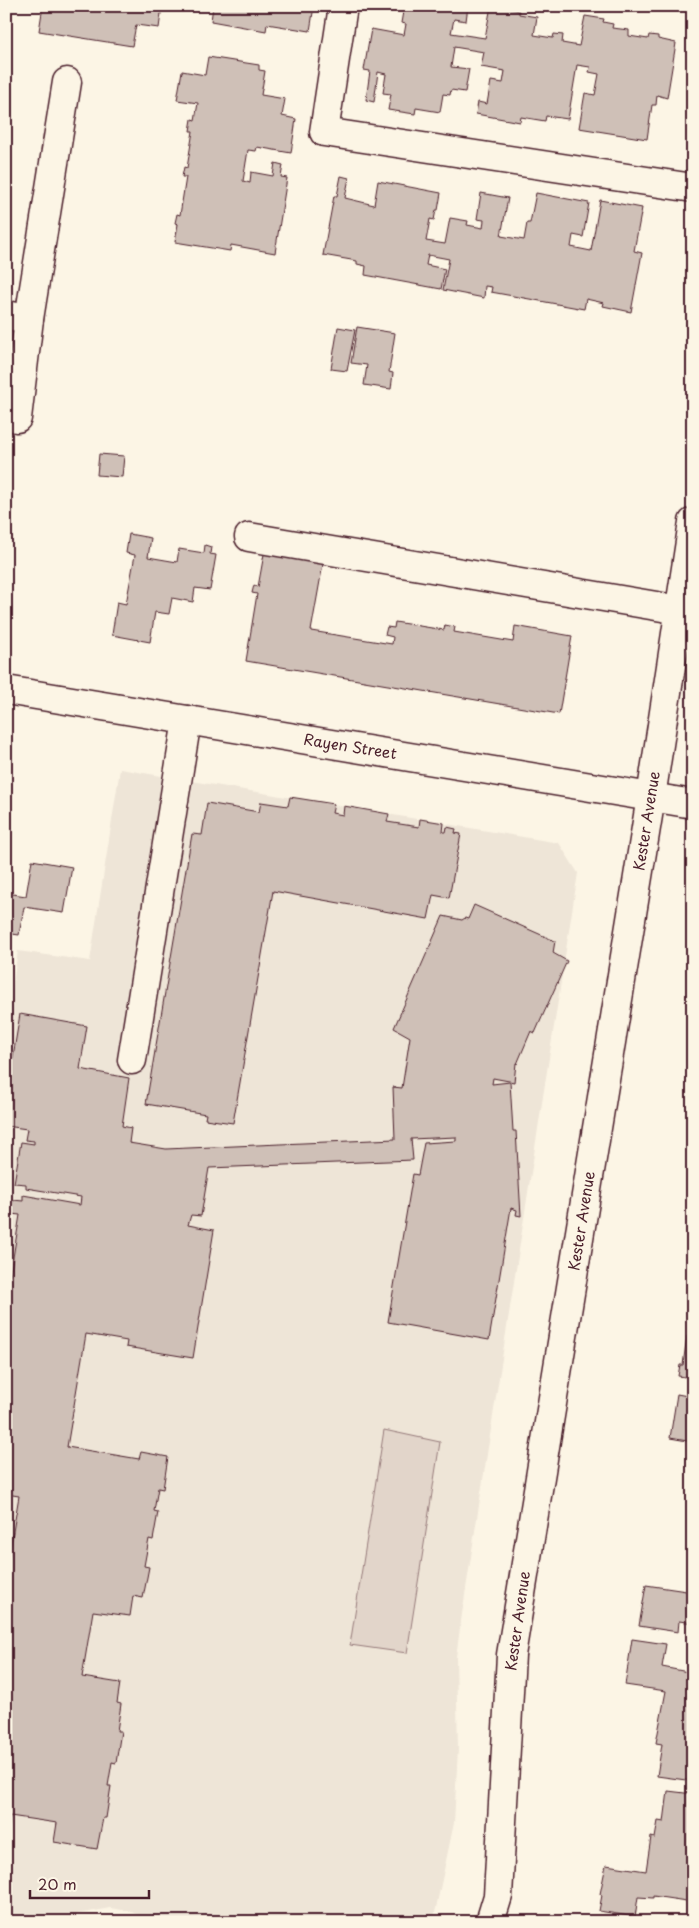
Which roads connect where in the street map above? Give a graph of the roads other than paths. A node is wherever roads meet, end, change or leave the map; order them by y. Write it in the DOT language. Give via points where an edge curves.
graph roads {
  1 [pos="343,6"];
  2 [pos="67,82"];
  3 [pos="693,188"];
  4 [pos="17,317"];
  5 [pos="17,418"];
  6 [pos="693,522"];
  7 [pos="249,537"];
  8 [pos="680,610"];
  9 [pos="6,690"];
  10 [pos="187,720"];
  11 [pos="650,797"];
  12 [pos="693,804"];
  13 [pos="132,1060"];
  14 [pos="490,1922"];
  1 -- 3 [label="street" via="324,132"];
  2 -- 4 [label="street"];
  4 -- 5 [label="street"];
  6 -- 8 [label="street, Kester Avenue"];
  7 -- 8 [label="street"];
  8 -- 11 [label="street, Kester Avenue"];
  9 -- 10 [label="street, Rayen Street"];
  10 -- 11 [label="street, Rayen Street"];
  10 -- 13 [label="street"];
  11 -- 12 [label="street, Rayen Street"];
  11 -- 14 [label="street, Kester Avenue" via="511,1655 498,1896"];
}
